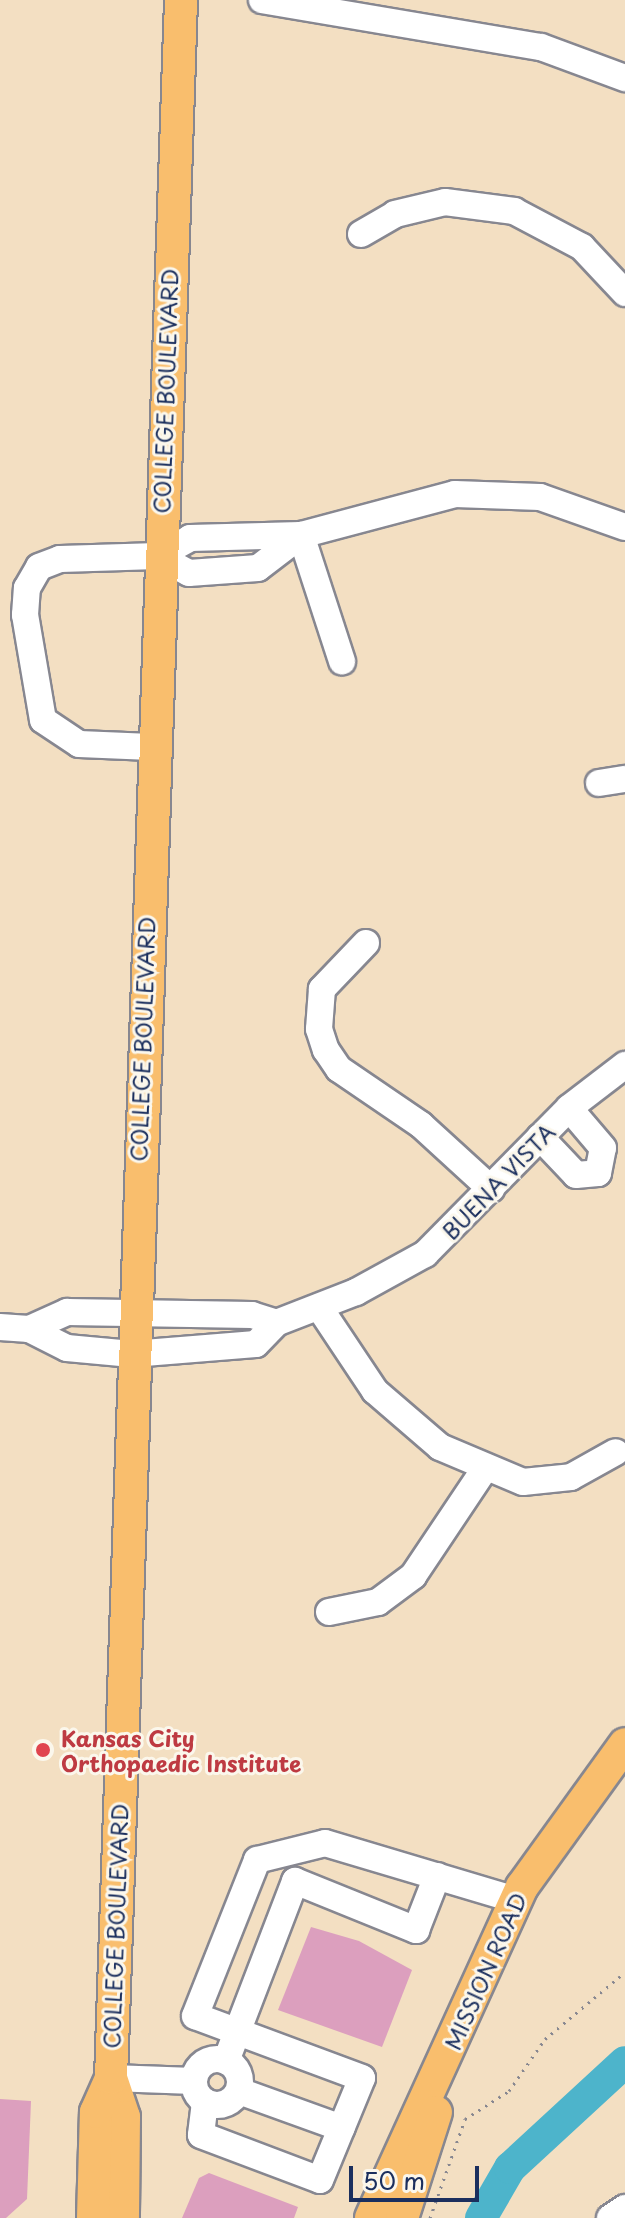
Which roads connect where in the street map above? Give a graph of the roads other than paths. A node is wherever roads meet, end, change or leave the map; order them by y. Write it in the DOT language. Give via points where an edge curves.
graph roads {
  1 [pos="181,0"];
  2 [pos="262,0"];
  3 [pos="625,78"];
  4 [pos="361,234"];
  5 [pos="625,293"];
  6 [pos="625,527"];
  7 [pos="301,535"];
  8 [pos="158,556"];
  9 [pos="342,661"];
  10 [pos="151,747"];
  11 [pos="366,943"];
  12 [pos="625,1065"];
  13 [pos="569,1108"];
  14 [pos="540,1137"];
  15 [pos="491,1189"];
  16 [pos="319,1307"];
  17 [pos="133,1312"];
  18 [pos="276,1323"];
  19 [pos="0,1327"];
  20 [pos="29,1329"];
  21 [pos="132,1354"];
  22 [pos="616,1452"];
  23 [pos="486,1467"];
  24 [pos="329,1612"];
  25 [pos="625,1744"];
  26 [pos="287,1855"];
  27 [pos="437,1876"];
  28 [pos="295,1881"];
  29 [pos="516,1900"];
  30 [pos="236,2031"];
  31 [pos="226,2061"];
  32 [pos="111,2078"];
  33 [pos="436,2085"];
  34 [pos="239,2091"];
  35 [pos="200,2092"];
  36 [pos="342,2128"];
  37 [pos="625,2208"];
  38 [pos="93,2218"];
  39 [pos="123,2218"];
  40 [pos="371,2218"];
  41 [pos="402,2218"];
  42 [pos="610,2218"];
  1 -- 8 [label="main road, COLLEGE BOULEVARD"];
  2 -- 3 [label="street" via="541,47"];
  4 -- 5 [label="street" via="395,214 445,202 514,211 582,247"];
  6 -- 7 [label="street" via="581,507 494,493 425,499"];
  7 -- 8 [label="street" via="258,568 189,573"];
  7 -- 9 [label="street"];
  8 -- 10 [label="main road, COLLEGE BOULEVARD"];
  8 -- 10 [label="street" via="60,559 39,567 27,588 25,615 35,699 54,733 79,744"];
  10 -- 17 [label="main road, COLLEGE BOULEVARD"];
  11 -- 15 [label="street" via="322,989 319,1029 326,1050 339,1069 421,1125"];
  12 -- 13 [label="street, BUENA VISTA"];
  13 -- 14 [label="street, BUENA VISTA"];
  13 -- 14 [label="street" via="603,1148 598,1173 576,1175"];
  14 -- 15 [label="street, BUENA VISTA"];
  15 -- 16 [label="street, BUENA VISTA" via="425,1254"];
  16 -- 18 [label="street, BUENA VISTA"];
  16 -- 23 [label="street" via="375,1391 412,1427"];
  17 -- 18 [label="street" via="252,1315"];
  17 -- 20 [label="street" via="67,1312"];
  17 -- 21 [label="main road, COLLEGE BOULEVARD"];
  18 -- 21 [label="street, BUENA VISTA" via="256,1344"];
  19 -- 20 [label="street"];
  20 -- 21 [label="street, BUENA VISTA" via="67,1348"];
  21 -- 32 [label="main road, COLLEGE BOULEVARD"];
  22 -- 23 [label="street" via="571,1477 541,1482"];
  23 -- 24 [label="street" via="413,1576 378,1602"];
  25 -- 29 [label="main road, MISSION ROAD"];
  26 -- 27 [label="street" via="325,1843"];
  26 -- 28 [label="street"];
  26 -- 30 [label="street" via="257,1860 195,2016"];
  27 -- 28 [label="street" via="416,1930"];
  27 -- 29 [label="street"];
  28 -- 30 [label="street"];
  29 -- 33 [label="main road, MISSION ROAD"];
  30 -- 31 [label="street"];
  30 -- 36 [label="street" via="362,2078"];
  31 -- 34 [label="street" via="240,2077"];
  31 -- 35 [label="street" via="205,2063"];
  32 -- 35 [label="street"];
  32 -- 38 [label="main road, COLLEGE BOULEVARD" via="96,2112"];
  32 -- 39 [label="main road, COLLEGE BOULEVARD" via="124,2117"];
  33 -- 40 [label="main road, MISSION ROAD" via="419,2107"];
  33 -- 41 [label="main road, MISSION ROAD" via="435,2117"];
  34 -- 35 [label="street" via="228,2103"];
  34 -- 36 [label="street"];
  35 -- 36 [label="street" via="201,2135 320,2180"];
  37 -- 42 [label="street"];
}
